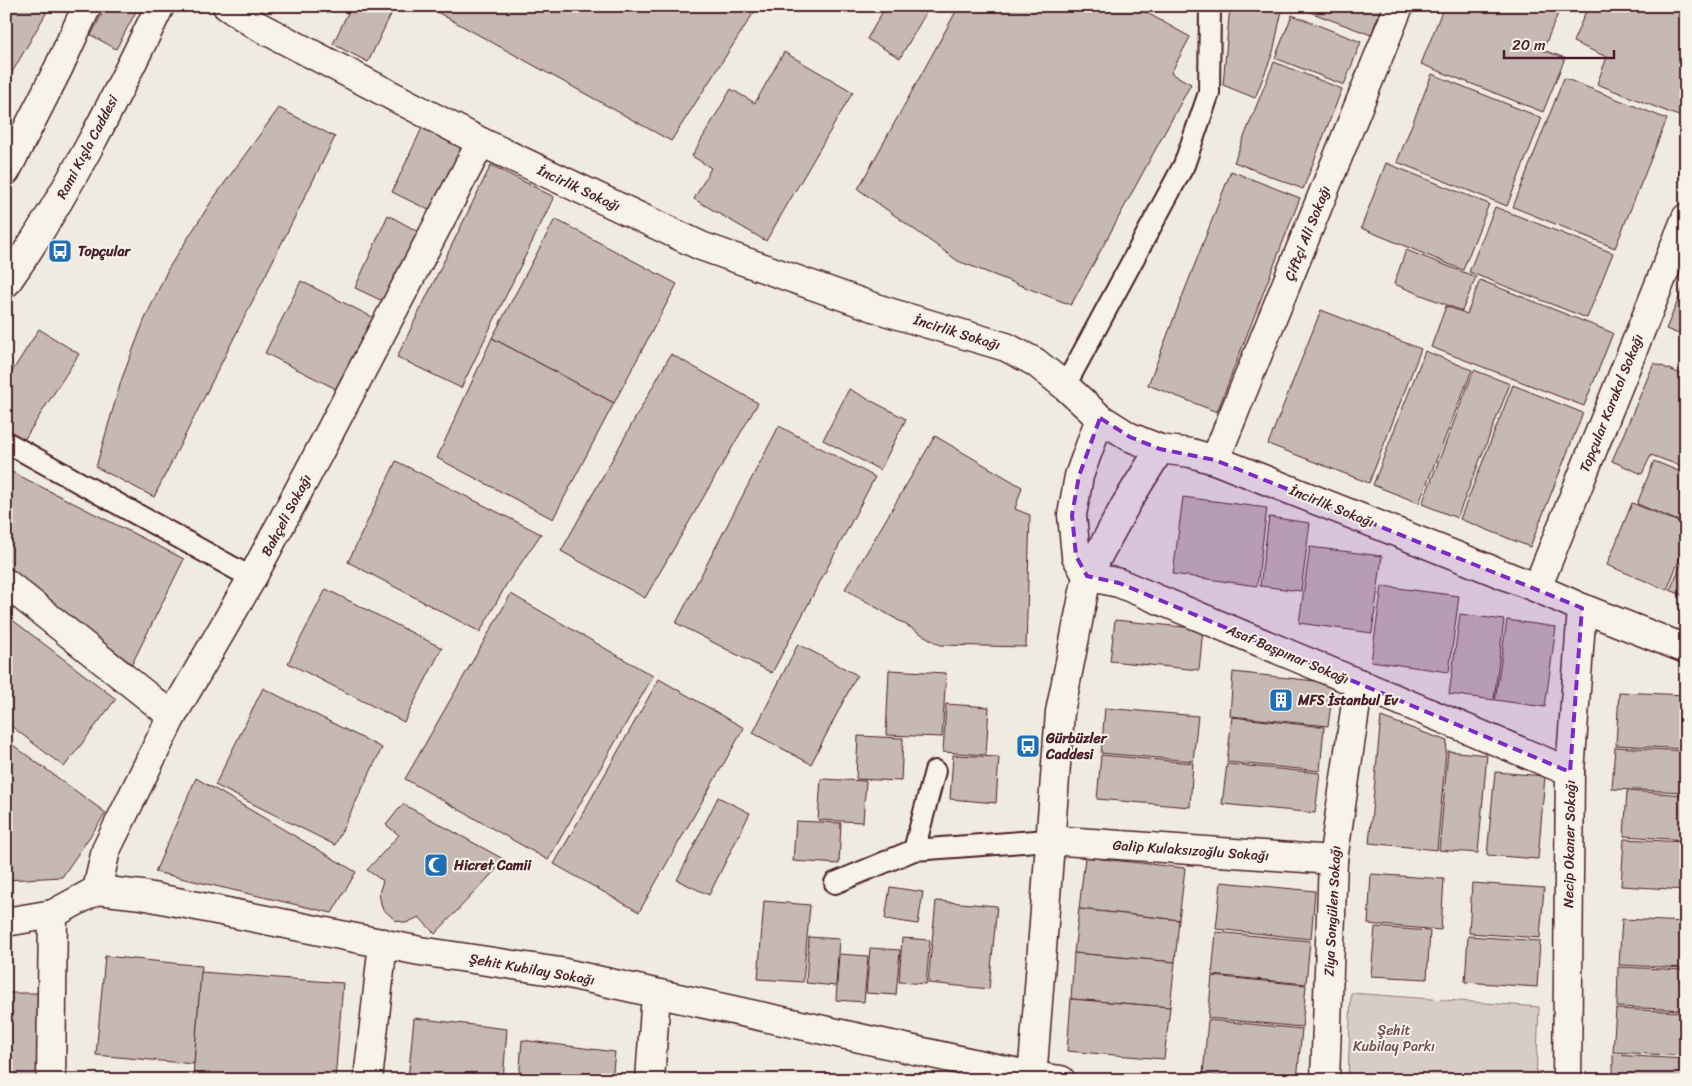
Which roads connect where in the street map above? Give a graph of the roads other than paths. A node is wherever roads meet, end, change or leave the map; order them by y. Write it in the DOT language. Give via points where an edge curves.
graph roads {
  1 [pos="88,6"];
  2 [pos="160,6"];
  3 [pos="227,6"];
  4 [pos="1210,6"];
  5 [pos="1399,6"];
  6 [pos="481,142"];
  7 [pos="6,170"];
  8 [pos="1686,218"];
  9 [pos="6,283"];
  10 [pos="1065,386"];
  11 [pos="1100,418"];
  12 [pos="6,442"];
  13 [pos="1160,449"];
  14 [pos="1215,460"];
  15 [pos="1087,576"];
  16 [pos="252,578"];
  17 [pos="6,583"];
  18 [pos="1537,588"];
  19 [pos="1582,608"];
  20 [pos="1686,649"];
  21 [pos="1359,683"];
  22 [pos="172,716"];
  23 [pos="934,771"];
  24 [pos="1570,772"];
  25 [pos="1049,840"];
  26 [pos="914,850"];
  27 [pos="1333,860"];
  28 [pos="835,883"];
  29 [pos="97,890"];
  30 [pos="53,914"];
  31 [pos="6,922"];
  32 [pos="383,943"];
  33 [pos="656,994"];
  34 [pos="1032,1078"];
  35 [pos="51,1080"];
  36 [pos="368,1080"];
  37 [pos="650,1080"];
  38 [pos="1061,1080"];
  39 [pos="1325,1080"];
  40 [pos="1567,1080"];
  1 -- 7 [label="street"];
  2 -- 9 [label="street, Rami Kışla Caddesi" via="89,148 27,254"];
  3 -- 6 [label="street, İncirlik Sokağı" via="256,25"];
  4 -- 10 [label="lane" via="1208,93 1184,165"];
  5 -- 14 [label="street, Çiftçi Ali Sokağı"];
  6 -- 10 [label="street, İncirlik Sokağı" via="701,246 885,311 1006,347 1035,362"];
  6 -- 16 [label="street, Bahçeli Sokağı"];
  8 -- 18 [label="street, Topçular Karakol Sokağı"];
  10 -- 11 [label="street, İncirlik Sokağı"];
  11 -- 13 [label="street, İncirlik Sokağı" via="1130,437"];
  11 -- 15 [label="street" via="1079,476 1072,514 1076,556"];
  12 -- 16 [label="lane"];
  13 -- 14 [label="street, İncirlik Sokağı"];
  13 -- 15 [label="street"];
  14 -- 18 [label="street, İncirlik Sokağı"];
  15 -- 21 [label="street, Asaf Başpınar Sokağı" via="1119,583"];
  15 -- 25 [label="street" via="1060,712"];
  16 -- 22 [label="street, Bahçeli Sokağı"];
  17 -- 22 [label="street"];
  18 -- 19 [label="street, İncirlik Sokağı"];
  19 -- 20 [label="street, İncirlik Sokağı"];
  19 -- 24 [label="street, Necip Okaner Sokağı"];
  21 -- 24 [label="street, Asaf Başpınar Sokağı"];
  21 -- 27 [label="street, Ziya Songülen Sokağı"];
  22 -- 29 [label="street, Bahçeli Sokağı" via="106,850"];
  23 -- 26 [label="lane"];
  24 -- 40 [label="street, Necip Okaner Sokağı"];
  25 -- 26 [label="lane"];
  25 -- 27 [label="street, Galip Kulaksızoğlu Sokağı"];
  25 -- 34 [label="street"];
  26 -- 28 [label="lane"];
  27 -- 39 [label="street, Ziya Songülen Sokağı"];
  29 -- 30 [label="street"];
  29 -- 32 [label="street, Şehit Kubilay Sokağı" via="142,895"];
  30 -- 31 [label="street"];
  30 -- 35 [label="street"];
  32 -- 33 [label="street, Şehit Kubilay Sokağı" via="560,972"];
  32 -- 36 [label="street"];
  33 -- 34 [label="street, Şehit Kubilay Sokağı"];
  33 -- 37 [label="street"];
  34 -- 38 [label="street, Şehit Kubilay Sokağı"];
}
